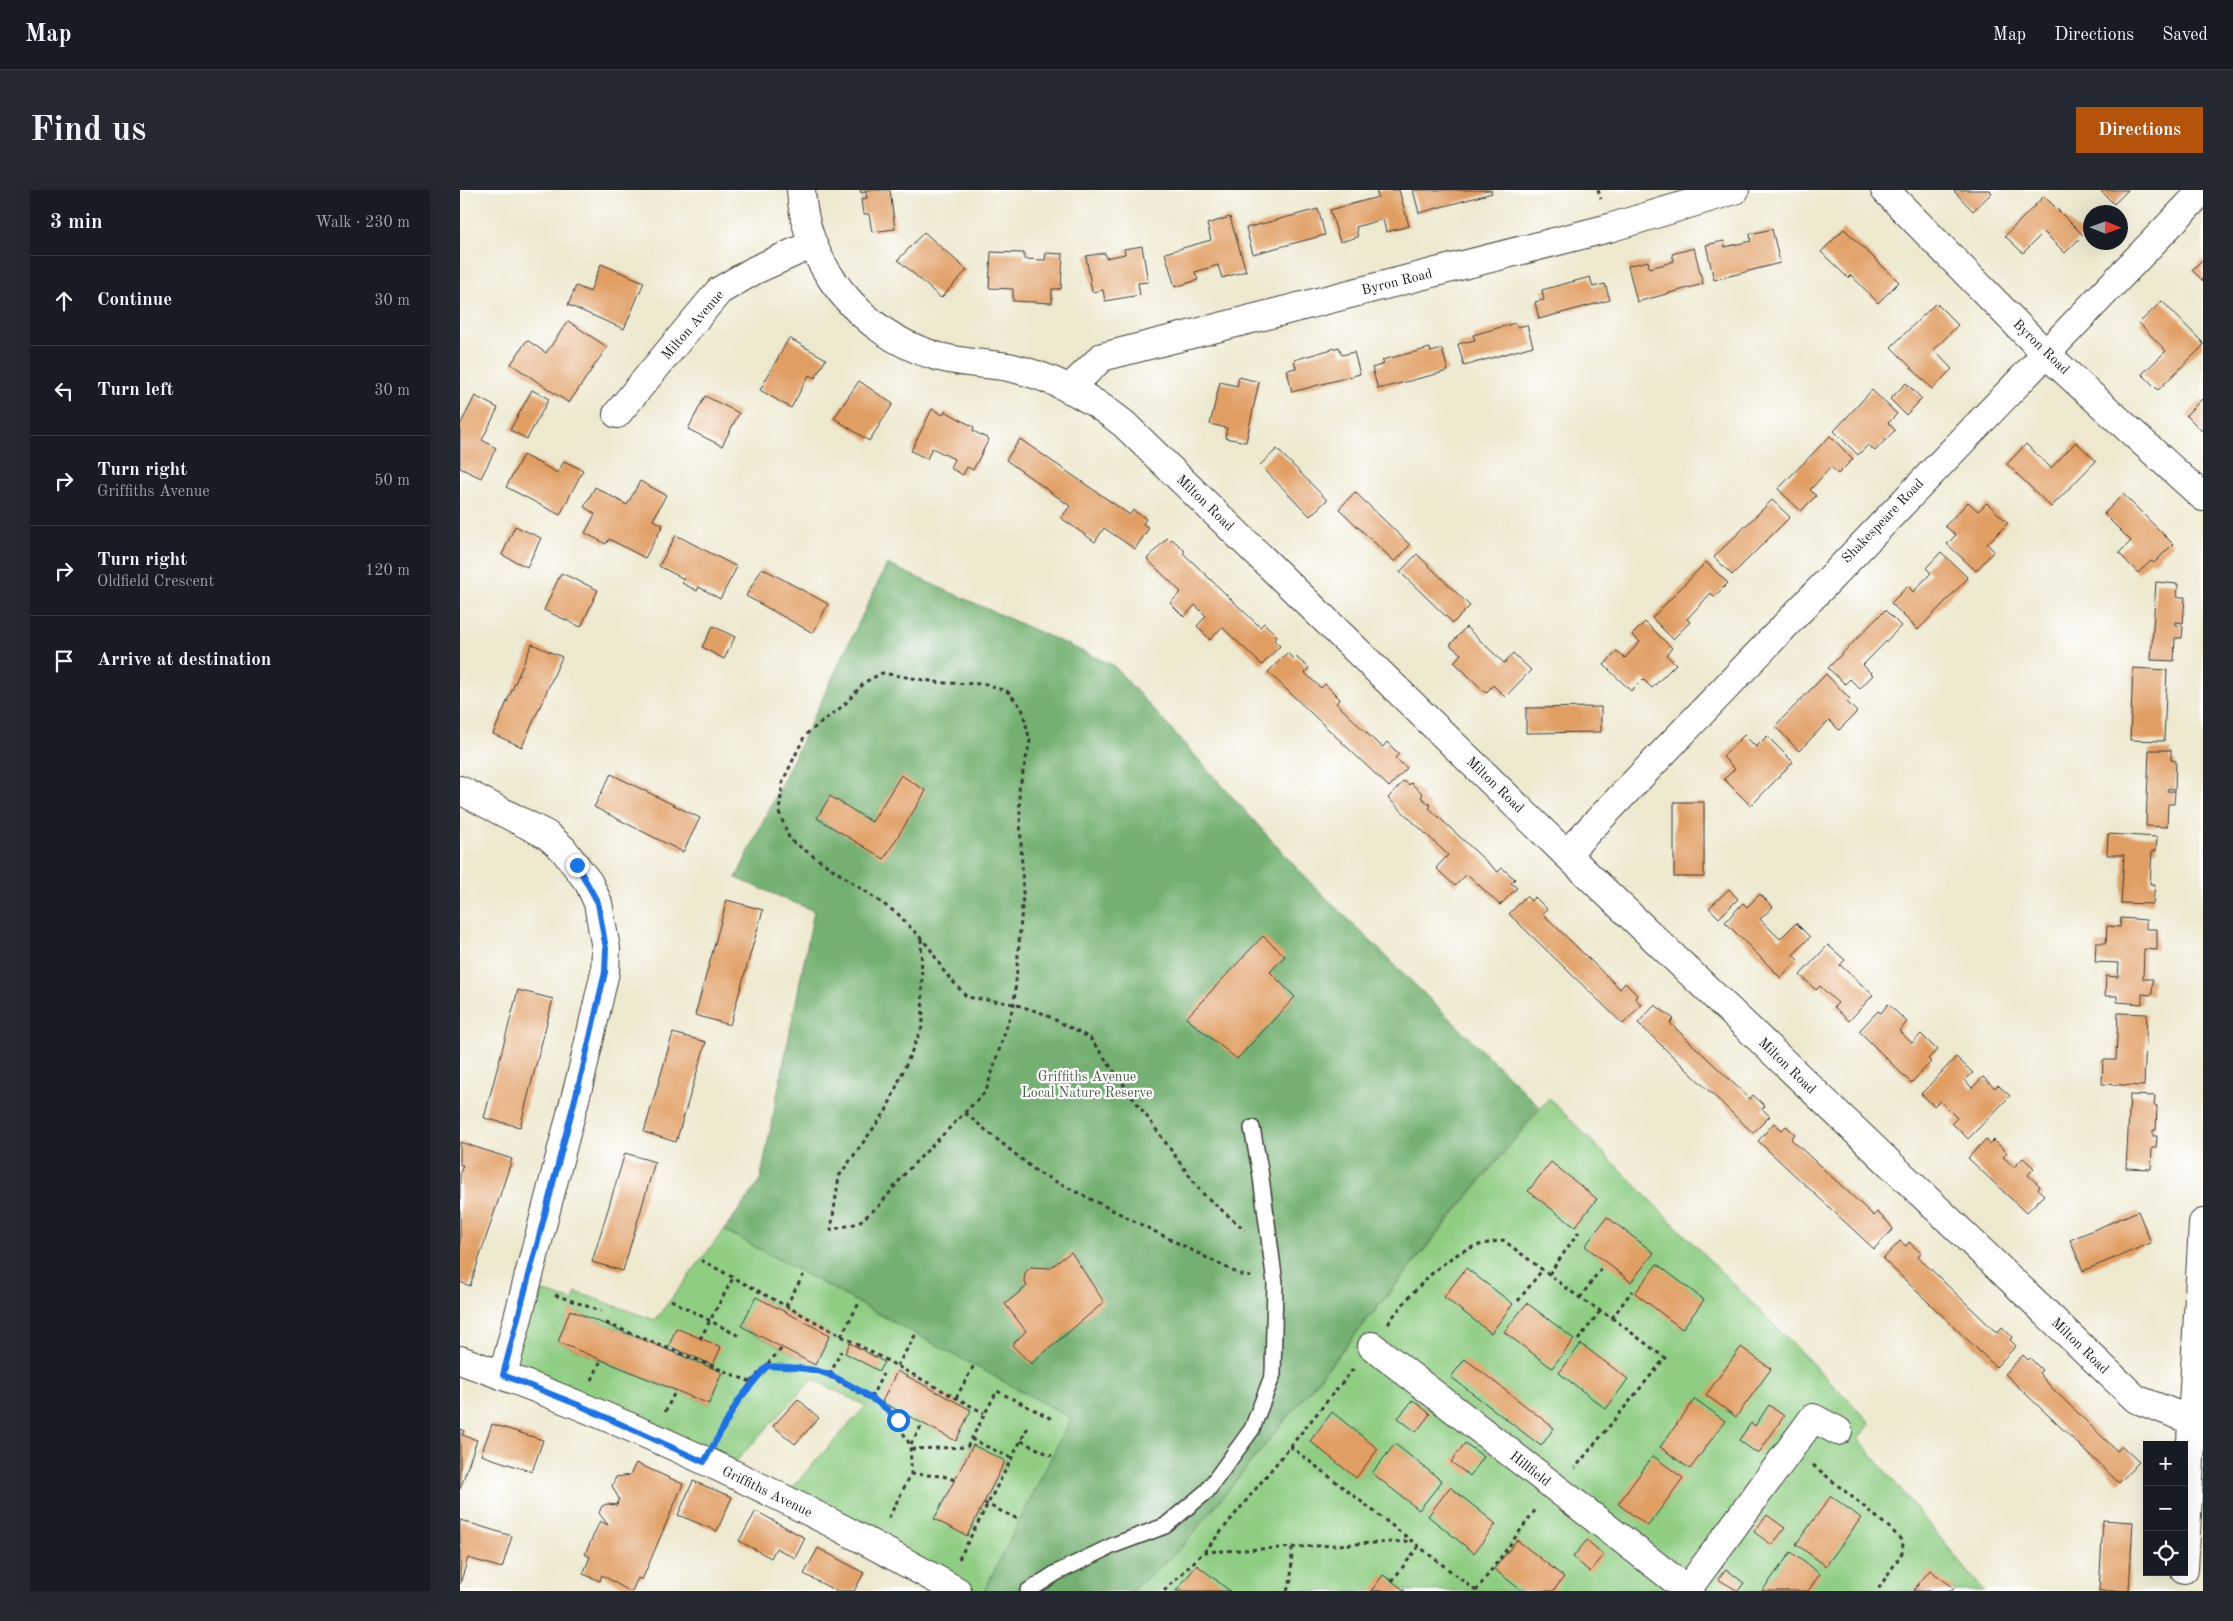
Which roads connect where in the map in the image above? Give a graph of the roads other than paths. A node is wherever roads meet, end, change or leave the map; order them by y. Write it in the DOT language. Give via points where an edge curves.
graph roads {
  1 [pos="801,190"];
  2 [pos="1735,190"];
  3 [pos="1885,190"];
  4 [pos="2203,190"];
  5 [pos="813,244"];
  6 [pos="2045,353"];
  7 [pos="1069,389"];
  8 [pos="617,414"];
  9 [pos="2203,497"];
  10 [pos="460,790"];
  11 [pos="1566,854"];
  12 [pos="1252,1128"];
  13 [pos="2203,1222"];
  14 [pos="1372,1346"];
  15 [pos="460,1360"];
  16 [pos="503,1375"];
  17 [pos="2194,1421"];
  18 [pos="1838,1431"];
  19 [pos="2187,1531"];
  20 [pos="2184,1576"];
  21 [pos="951,1588"];
  22 [pos="1688,1590"];
  23 [pos="1028,1591"];
  24 [pos="2183,1591"];
  1 -- 5 [label="street, Milton Road"];
  2 -- 7 [label="street, Byron Road" via="1608,228 1102,357"];
  3 -- 6 [label="street, Byron Road"];
  4 -- 6 [label="street, Shakespeare Road"];
  5 -- 7 [label="street, Milton Road" via="836,287 858,312 890,336 934,356 1011,368"];
  5 -- 8 [label="street, Milton Avenue" via="754,270 719,292"];
  6 -- 9 [label="street, Byron Road"];
  6 -- 11 [label="street, Shakespeare Road"];
  7 -- 11 [label="street, Milton Road" via="1124,424"];
  10 -- 16 [label="street" via="547,835 563,849 589,883 598,903 606,949 605,972 582,1072"];
  11 -- 17 [label="street, Milton Road" via="2136,1399"];
  12 -- 23 [label="lane" via="1275,1283 1273,1374 1252,1429 1207,1491 1165,1526 1114,1545 1056,1573"];
  13 -- 17 [label="street"];
  14 -- 22 [label="street, Hillfield"];
  15 -- 16 [label="street, Griffiths Avenue"];
  16 -- 21 [label="street, Griffiths Avenue" via="581,1406 704,1462 874,1544"];
  17 -- 19 [label="street"];
  18 -- 22 [label="street" via="1813,1418"];
  20 -- 24 [label="street"];
}
